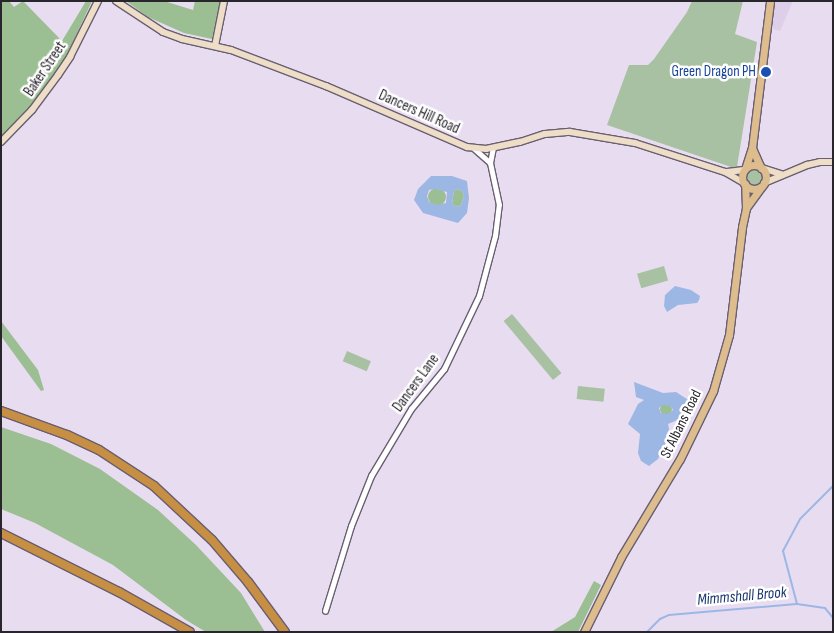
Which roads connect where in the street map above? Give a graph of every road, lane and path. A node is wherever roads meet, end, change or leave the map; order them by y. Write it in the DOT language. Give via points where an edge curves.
graph roads {
  1 [pos="98,1"];
  2 [pos="116,1"];
  3 [pos="224,1"];
  4 [pos="770,1"];
  5 [pos="216,46"];
  6 [pos="1,142"];
  7 [pos="474,148"];
  8 [pos="493,148"];
  9 [pos="752,148"];
  10 [pos="833,162"];
  11 [pos="490,163"];
  12 [pos="762,168"];
  13 [pos="744,169"];
  14 [pos="725,172"];
  15 [pos="781,174"];
  16 [pos="744,184"];
  17 [pos="763,184"];
  18 [pos="746,208"];
  19 [pos="1,411"];
  20 [pos="1,533"];
  21 [pos="270,610"];
  22 [pos="325,611"];
  23 [pos="190,632"];
  24 [pos="285,632"];
  25 [pos="292,632"];
  26 [pos="584,632"];
  1 -- 6 [label="street, Baker Street" via="58,75 32,110"];
  2 -- 5 [label="street, Dancers Hill Road" via="163,32"];
  3 -- 5 [label="street"];
  4 -- 9 [label="main road"];
  5 -- 7 [label="street, Dancers Hill Road" via="326,86"];
  7 -- 8 [label="street, Dancers Hill Road"];
  7 -- 11 [label="street"];
  8 -- 11 [label="street, Dancers Lane"];
  8 -- 14 [label="street, Dancers Hill Road" via="545,134 570,132 635,143"];
  9 -- 12 [label="main road"];
  9 -- 13 [label="main road"];
  10 -- 15 [label="street" via="815,163"];
  11 -- 22 [label="street, Dancers Lane" via="499,205 495,236 479,296 444,369 411,409 371,476 351,526"];
  12 -- 13 [label="main road" via="755,165"];
  12 -- 15 [label="street"];
  12 -- 17 [label="main road" via="766,177"];
  13 -- 14 [label="street, Dancers Hill Road"];
  13 -- 16 [label="main road"];
  14 -- 16 [label="street, Dancers Hill Road"];
  15 -- 17 [label="street"];
  16 -- 17 [label="main road" via="753,189"];
  16 -- 18 [label="main road, St Albans Road"];
  17 -- 18 [label="main road, St Albans Road"];
  18 -- 26 [label="main road, St Albans Road" via="729,335 713,391 680,459 621,557"];
  19 -- 21 [label="highway" via="67,434 154,486 212,540"];
  20 -- 23 [label="highway"];
  21 -- 24 [label="highway"];
  21 -- 25 [label="highway"];
}
